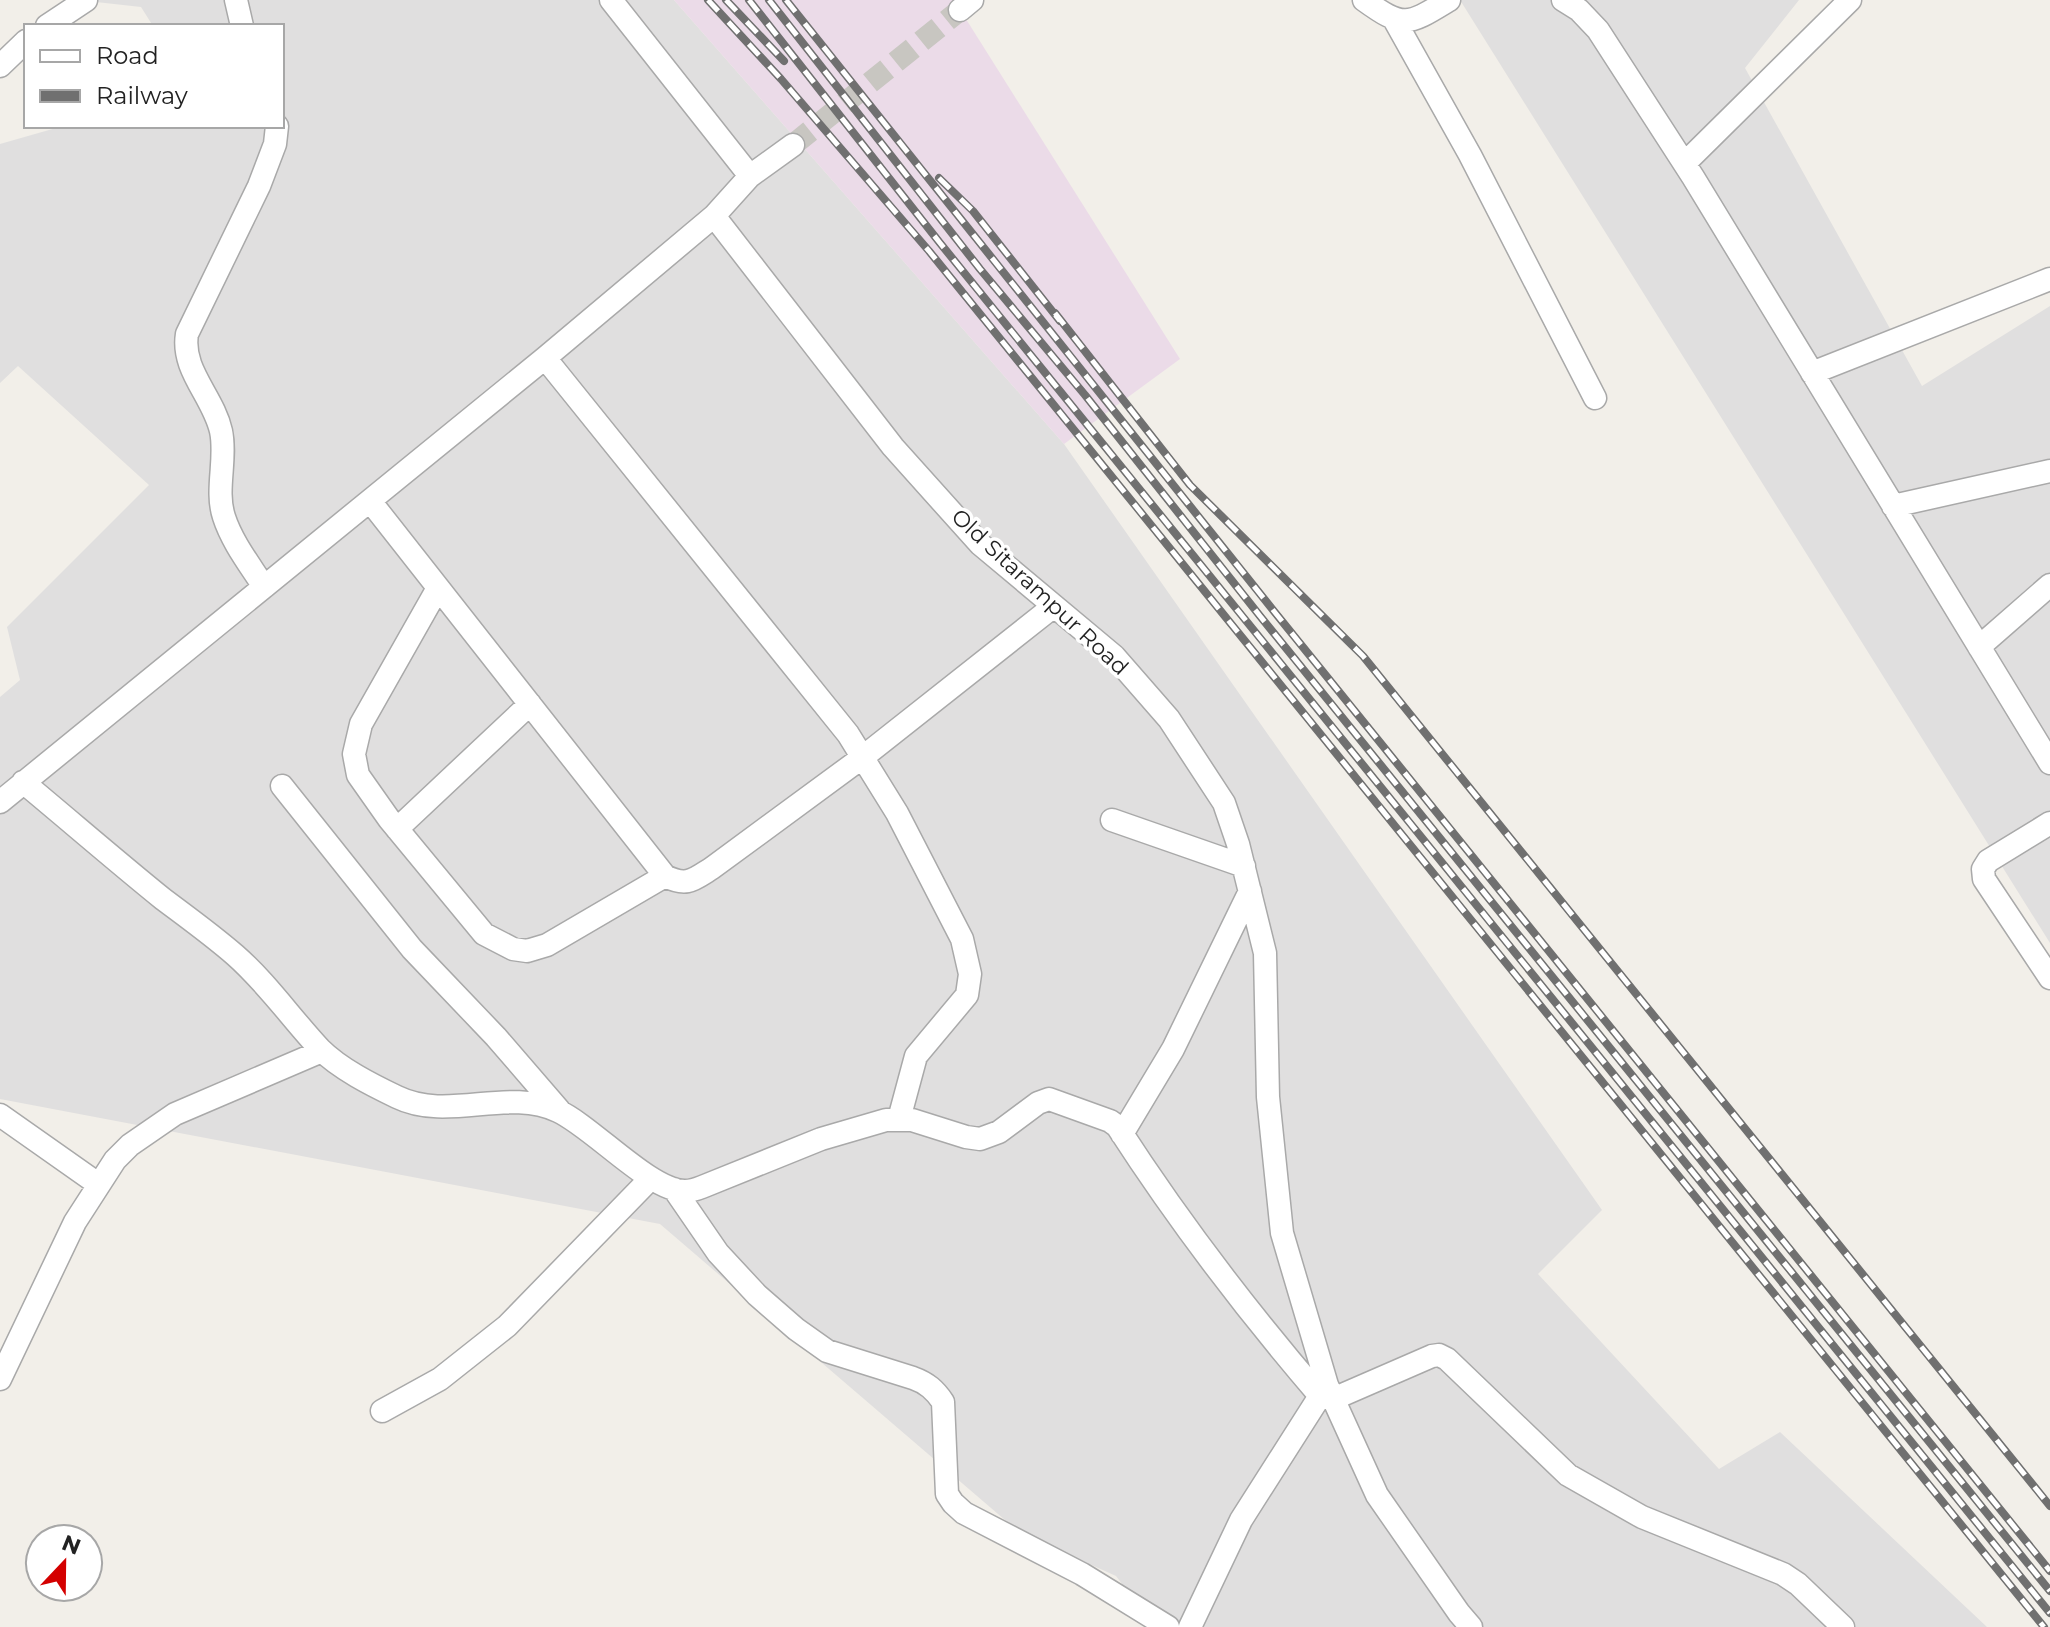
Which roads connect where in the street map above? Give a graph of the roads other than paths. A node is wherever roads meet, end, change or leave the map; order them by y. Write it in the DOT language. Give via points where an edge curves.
graph roads {
  1 [pos="86,0"];
  2 [pos="236,0"];
  3 [pos="611,0"];
  4 [pos="1364,0"];
  5 [pos="1449,0"];
  6 [pos="1563,0"];
  7 [pos="1850,0"];
  8 [pos="1395,21"];
  9 [pos="50,24"];
  10 [pos="242,24"];
  11 [pos="24,43"];
  12 [pos="0,66"];
  13 [pos="277,128"];
  14 [pos="793,145"];
  15 [pos="1685,163"];
  16 [pos="750,176"];
  17 [pos="714,216"];
  18 [pos="2050,279"];
  19 [pos="545,358"];
  20 [pos="1812,373"];
  21 [pos="1595,398"];
  22 [pos="2050,471"];
  23 [pos="370,501"];
  24 [pos="1893,506"];
  25 [pos="2050,585"];
  26 [pos="264,587"];
  27 [pos="438,588"];
  28 [pos="1054,606"];
  29 [pos="1979,647"];
  30 [pos="530,704"];
  31 [pos="863,757"];
  32 [pos="2050,763"];
  33 [pos="23,782"];
  34 [pos="282,786"];
  35 [pos="0,802"];
  36 [pos="1112,820"];
  37 [pos="2050,823"];
  38 [pos="397,829"];
  39 [pos="1244,866"];
  40 [pos="665,876"];
  41 [pos="1250,891"];
  42 [pos="2050,978"];
  43 [pos="322,1051"];
  44 [pos="562,1112"];
  45 [pos="0,1115"];
  46 [pos="899,1119"];
  47 [pos="1122,1134"];
  48 [pos="651,1178"];
  49 [pos="98,1184"];
  50 [pos="674,1189"];
  51 [pos="1,1375"];
  52 [pos="1327,1394"];
  53 [pos="382,1411"];
  54 [pos="1168,1627"];
  55 [pos="1190,1627"];
  56 [pos="1471,1627"];
  57 [pos="1843,1627"];
  1 -- 9 [label="street"];
  2 -- 10 [label="street"];
  3 -- 16 [label="street"];
  4 -- 8 [label="street"];
  5 -- 8 [label="street" via="1413,19"];
  6 -- 15 [label="street" via="1598,30"];
  7 -- 15 [label="street"];
  8 -- 21 [label="street"];
  11 -- 12 [label="street"];
  13 -- 26 [label="street" via="259,186 185,347 221,432 223,515"];
  14 -- 16 [label="street"];
  15 -- 20 [label="street"];
  16 -- 17 [label="street"];
  17 -- 19 [label="street"];
  17 -- 28 [label="street, Old Sitarampur Road" via="893,447 980,544"];
  18 -- 20 [label="street"];
  19 -- 23 [label="street"];
  19 -- 31 [label="street"];
  20 -- 24 [label="street"];
  22 -- 24 [label="street"];
  23 -- 26 [label="street"];
  23 -- 27 [label="street"];
  24 -- 29 [label="street"];
  25 -- 29 [label="street"];
  26 -- 33 [label="street"];
  27 -- 30 [label="street"];
  27 -- 38 [label="street" via="361,724 354,754 358,775"];
  28 -- 31 [label="street"];
  28 -- 39 [label="street, Old Sitarampur Road" via="1114,656 1169,719 1224,803"];
  29 -- 32 [label="street"];
  30 -- 38 [label="street"];
  30 -- 40 [label="street"];
  31 -- 40 [label="street" via="691,881"];
  31 -- 46 [label="street" via="962,939 970,974 967,995 916,1056"];
  33 -- 35 [label="street"];
  33 -- 43 [label="street" via="233,953"];
  34 -- 44 [label="street" via="412,949"];
  36 -- 39 [label="street"];
  37 -- 42 [label="street" via="1983,869 1984,879"];
  38 -- 40 [label="street" via="484,934 513,949 547,945"];
  39 -- 41 [label="street, Old Sitarampur Road"];
  41 -- 47 [label="street" via="1173,1049"];
  41 -- 52 [label="street, Old Sitarampur Road" via="1265,953 1268,1097 1282,1233"];
  43 -- 44 [label="street" via="381,1089 418,1105 522,1103"];
  43 -- 49 [label="street" via="175,1114 130,1145"];
  44 -- 48 [label="street"];
  45 -- 49 [label="street"];
  46 -- 47 [label="street" via="980,1139 1049,1099 1110,1121"];
  46 -- 50 [label="street" via="821,1139 686,1192"];
  47 -- 52 [label="street" via="1246,1309"];
  48 -- 50 [label="street"];
  48 -- 53 [label="street" via="507,1326 440,1379"];
  49 -- 51 [label="street"];
  50 -- 54 [label="street" via="718,1253 796,1329 827,1351 913,1378 936,1392 943,1402 947,1494 964,1513 1082,1574"];
  52 -- 55 [label="street" via="1241,1520"];
  52 -- 56 [label="street, Old Sitarampur Road" via="1377,1495"];
  52 -- 57 [label="street" via="1439,1355 1568,1475 1642,1517 1783,1574"];
}
